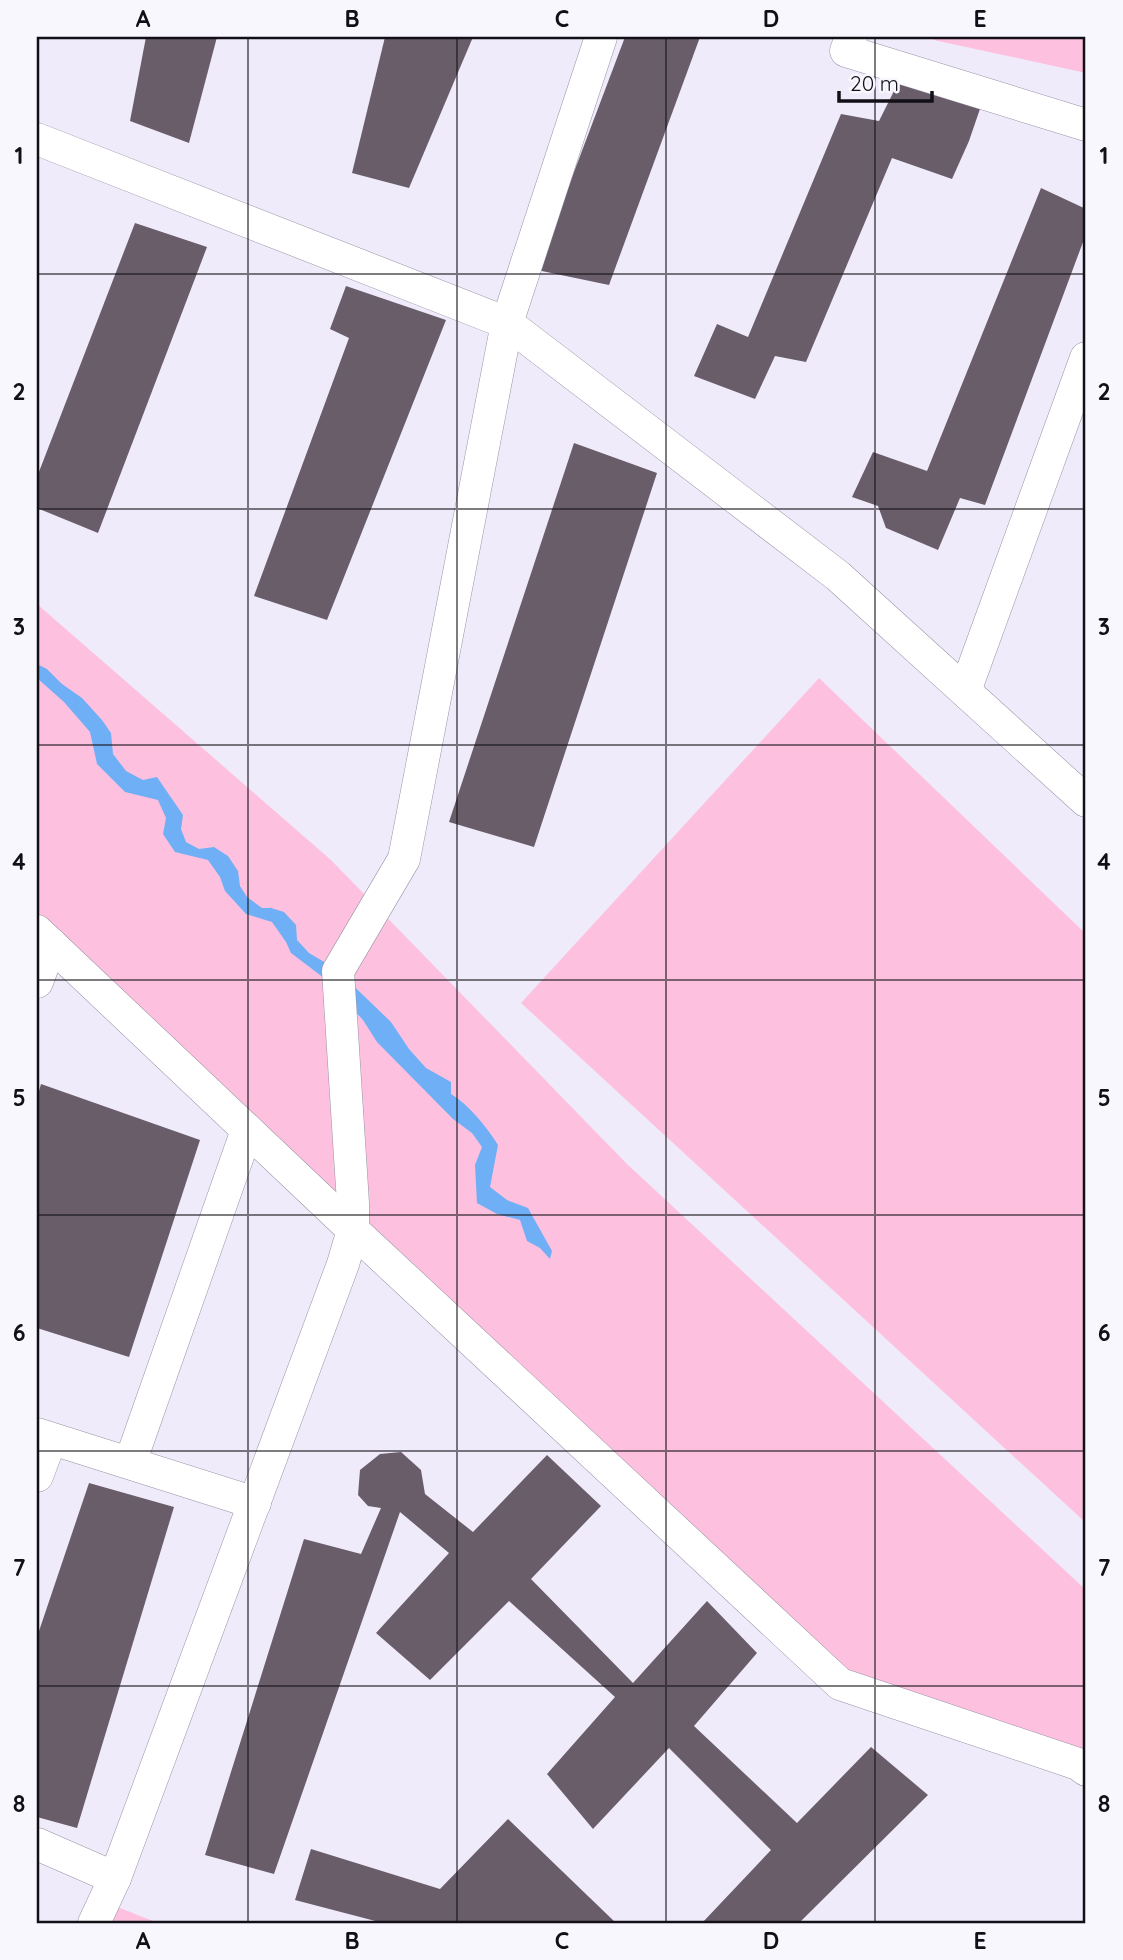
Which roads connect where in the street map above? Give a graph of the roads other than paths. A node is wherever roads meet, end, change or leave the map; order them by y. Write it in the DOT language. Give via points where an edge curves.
graph roads {
  1 [pos="601,37"];
  2 [pos="851,37"];
  3 [pos="1086,125"];
  4 [pos="37,139"];
  5 [pos="507,323"];
  6 [pos="1086,358"];
  7 [pos="965,691"];
  8 [pos="1086,801"];
  9 [pos="44,937"];
  10 [pos="37,982"];
  11 [pos="247,1130"];
  12 [pos="352,1230"];
  13 [pos="44,1436"];
  14 [pos="130,1463"];
  15 [pos="37,1476"];
  16 [pos="255,1503"];
  17 [pos="1086,1770"];
  18 [pos="37,1844"];
  19 [pos="116,1878"];
  20 [pos="93,1923"];
  1 -- 5 [label="street"];
  2 -- 3 [label="street" via="846,51"];
  4 -- 5 [label="street"];
  5 -- 7 [label="street" via="838,576"];
  5 -- 12 [label="street" via="404,859 338,971"];
  6 -- 7 [label="street"];
  7 -- 8 [label="street"];
  9 -- 10 [label="street"];
  9 -- 11 [label="street"];
  11 -- 12 [label="street"];
  11 -- 14 [label="street"];
  12 -- 16 [label="street"];
  12 -- 17 [label="street" via="840,1684 1078,1763"];
  13 -- 14 [label="street"];
  13 -- 15 [label="street"];
  14 -- 16 [label="street"];
  16 -- 19 [label="street"];
  18 -- 19 [label="street"];
  19 -- 20 [label="street"];
}
